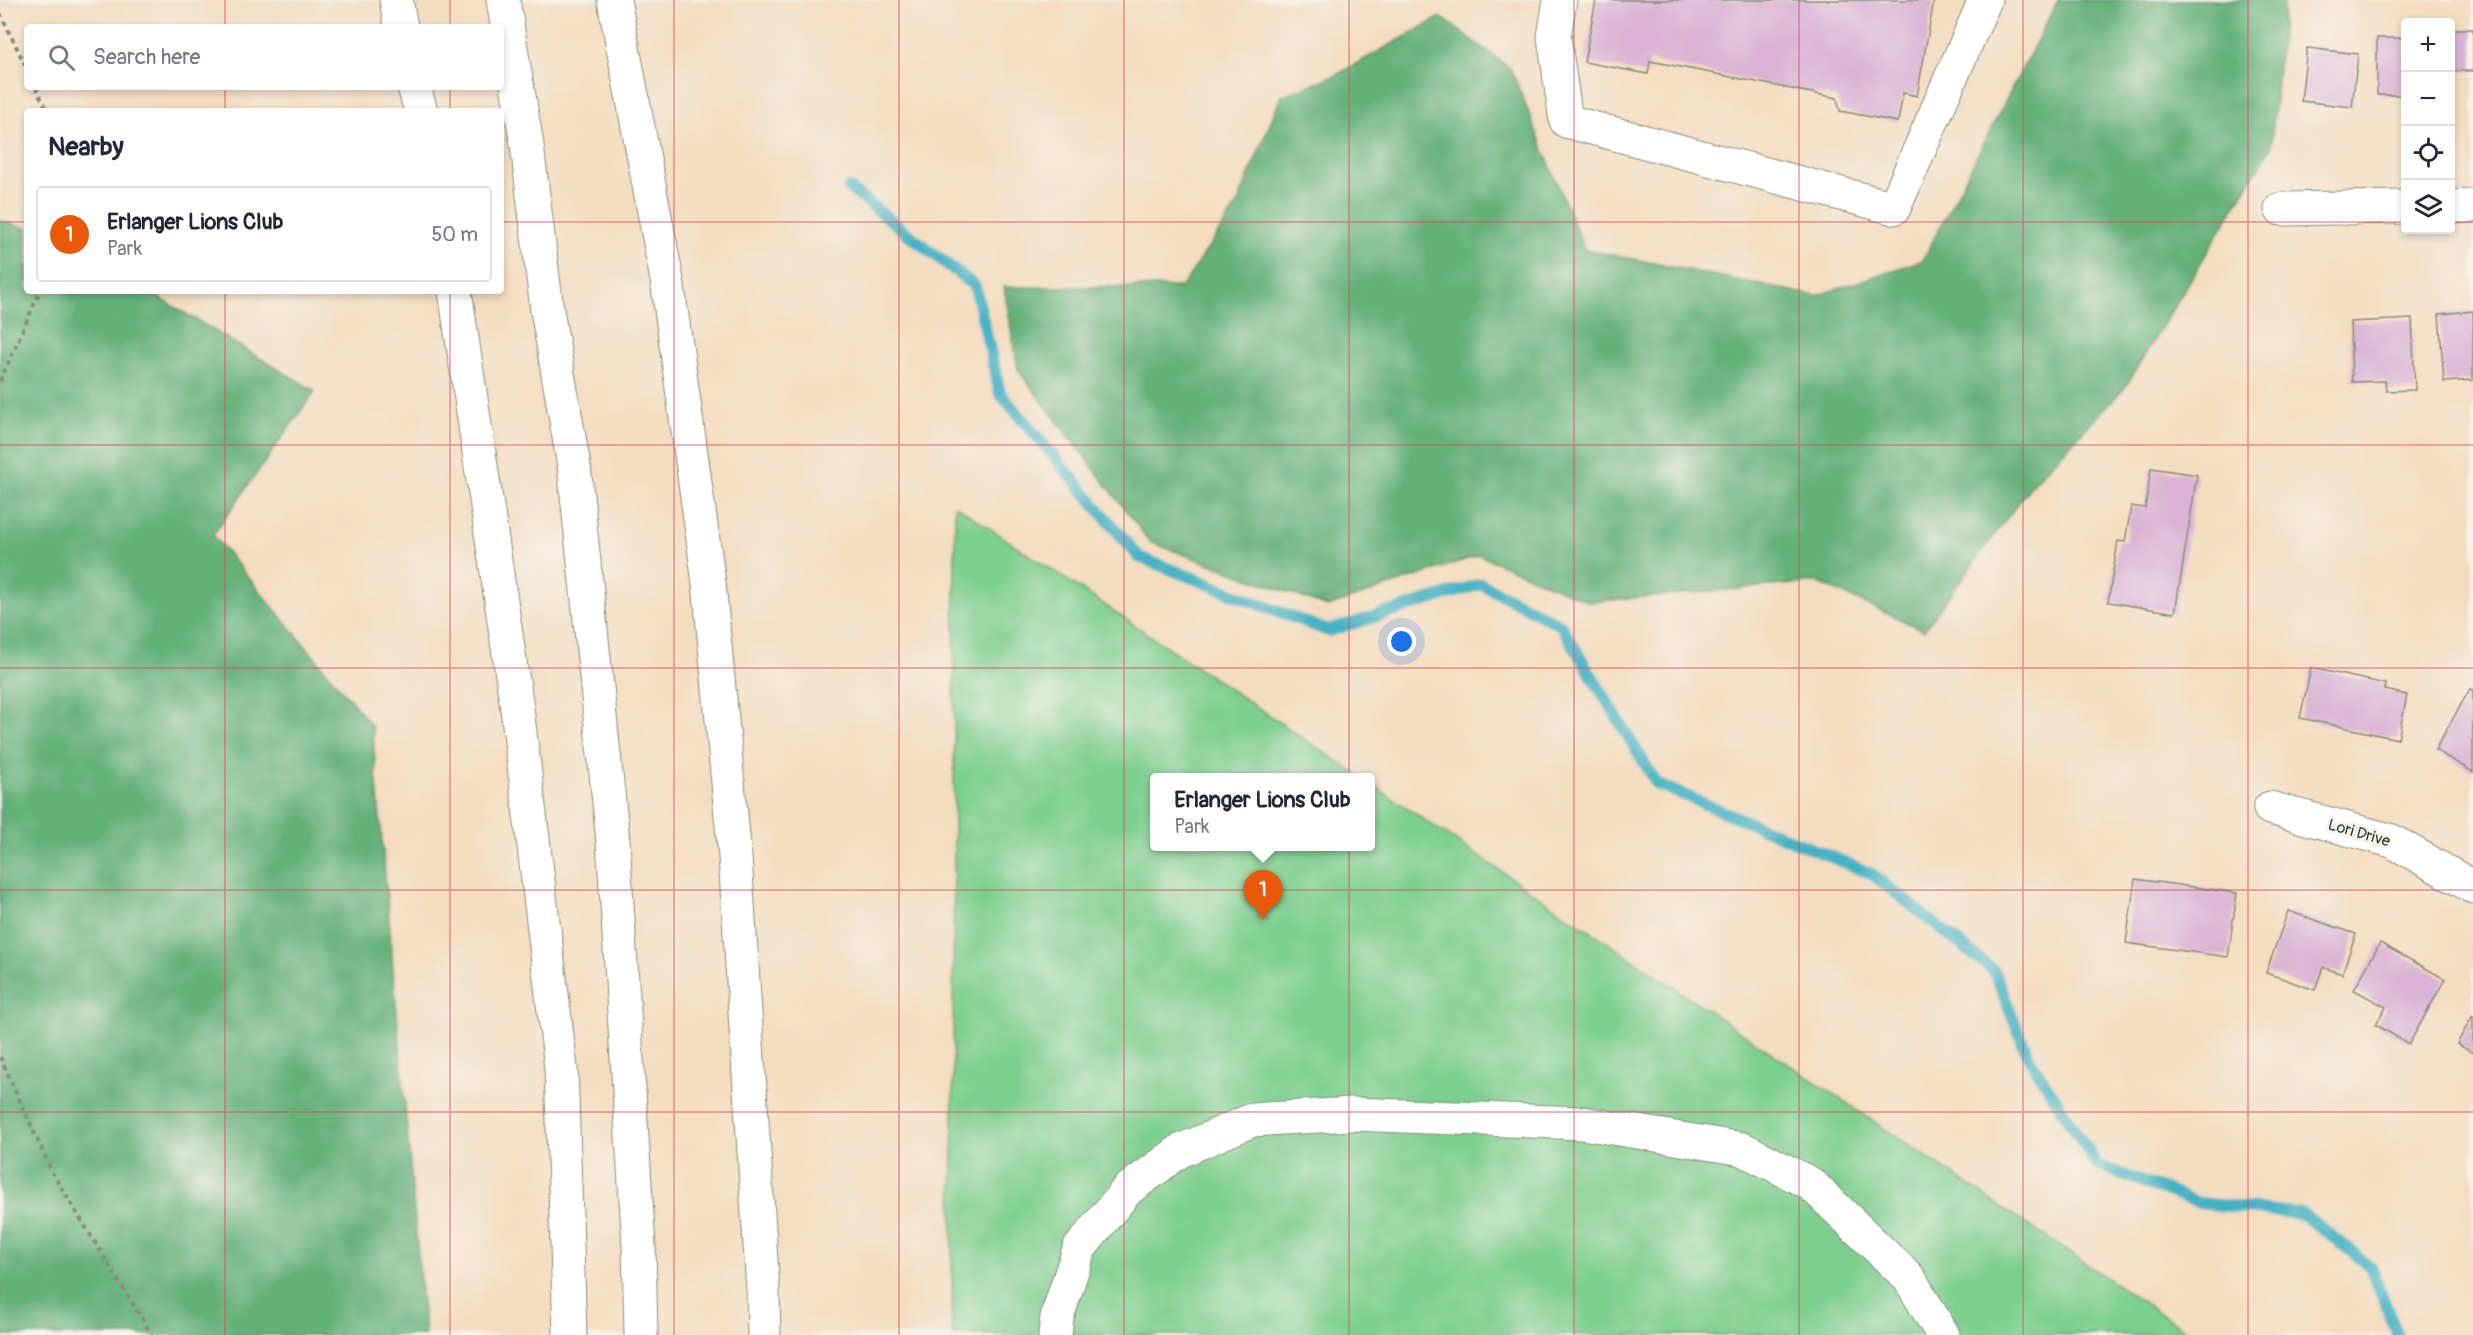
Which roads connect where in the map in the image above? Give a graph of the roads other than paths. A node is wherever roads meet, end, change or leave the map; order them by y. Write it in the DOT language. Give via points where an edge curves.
graph roads {
  1 [pos="396,0"];
  2 [pos="503,0"];
  3 [pos="614,0"];
  4 [pos="1560,0"];
  5 [pos="1984,0"];
  6 [pos="400,24"];
  7 [pos="415,90"];
  8 [pos="420,108"];
  9 [pos="2473,206"];
  10 [pos="2401,207"];
  11 [pos="2455,207"];
  12 [pos="2281,209"];
  13 [pos="455,294"];
  14 [pos="2270,808"];
  15 [pos="2473,887"];
  16 [pos="570,1335"];
  17 [pos="641,1335"];
  18 [pos="764,1335"];
  19 [pos="1055,1335"];
  20 [pos="1943,1335"];
  1 -- 6 [label="main road"];
  2 -- 17 [label="main road" via="527,145 547,310 574,466 613,853"];
  3 -- 18 [label="main road" via="667,280 709,583 735,857"];
  4 -- 5 [label="main road" via="1554,37 1566,121 1894,208"];
  7 -- 8 [label="main road"];
  9 -- 11 [label="main road"];
  10 -- 12 [label="main road"];
  13 -- 16 [label="main road" via="518,708 561,1068"];
  14 -- 15 [label="main road, Lori Drive" via="2392,842"];
  19 -- 20 [label="main road" via="1079,1249 1127,1190 1180,1151 1252,1120 1352,1114 1582,1123 1743,1149 1811,1184 1909,1278"];
}
